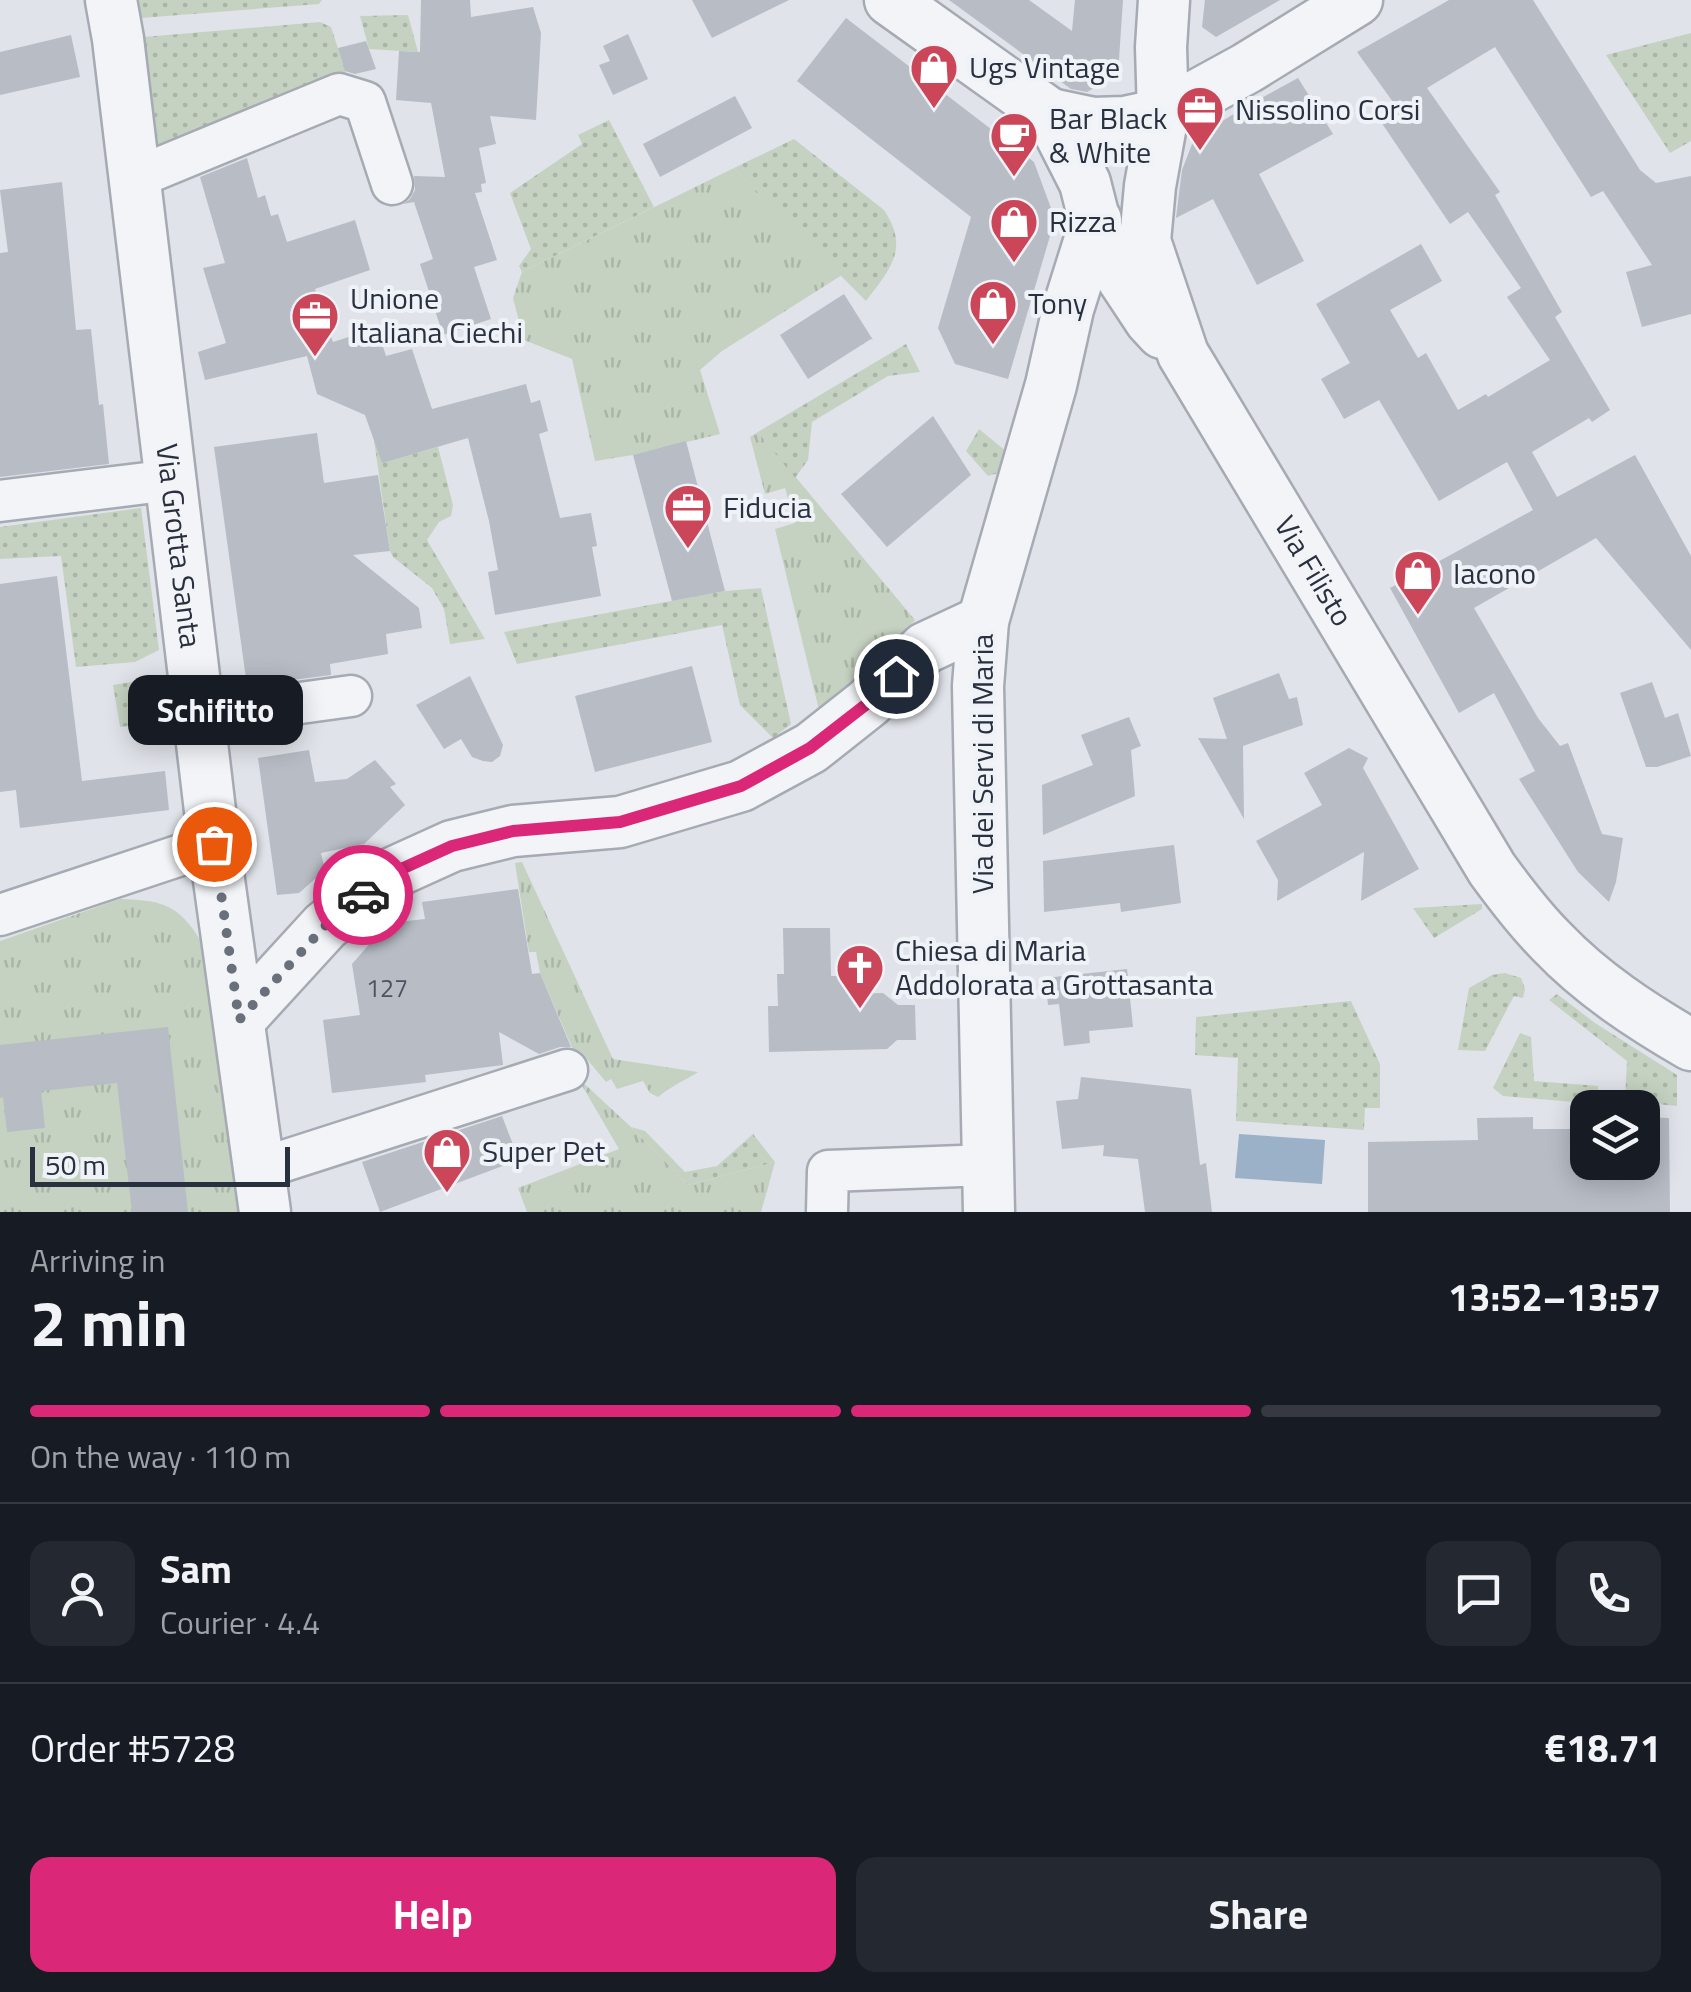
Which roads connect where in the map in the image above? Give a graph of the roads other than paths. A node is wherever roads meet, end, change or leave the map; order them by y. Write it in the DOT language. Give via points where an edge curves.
graph roads {
  1 [pos="111,0"];
  2 [pos="890,0"];
  3 [pos="1357,0"];
  4 [pos="1163,24"];
  5 [pos="1247,68"];
  6 [pos="1050,114"];
  7 [pos="1163,114"];
  8 [pos="135,178"];
  9 [pos="392,184"];
  10 [pos="1096,220"];
  11 [pos="1135,262"];
  12 [pos="1051,384"];
  13 [pos="171,480"];
  14 [pos="0,502"];
  15 [pos="984,621"];
  16 [pos="351,696"];
  17 [pos="199,716"];
  18 [pos="214,844"];
  19 [pos="0,916"];
  20 [pos="239,1020"];
  21 [pos="1691,1045"];
  22 [pos="567,1070"];
  23 [pos="988,1189"];
  24 [pos="262,1190"];
  25 [pos="827,1212"];
  1 -- 8 [label="street, Via Grotta Santa"];
  2 -- 6 [label="street"];
  3 -- 5 [label="street"];
  4 -- 5 [label="street" via="1176,64 1200,72"];
  4 -- 7 [label="street, Via Filisto"];
  5 -- 7 [label="street"];
  6 -- 7 [label="street" via="1093,123"];
  6 -- 10 [label="street"];
  7 -- 11 [label="street, Via Filisto"];
  8 -- 9 [label="street" via="339,94 365,102"];
  8 -- 13 [label="street, Via Grotta Santa"];
  10 -- 11 [label="street" via="1101,246"];
  10 -- 12 [label="street"];
  11 -- 12 [label="street"];
  11 -- 21 [label="street, Via Filisto" via="1183,354 1492,869 1554,945 1604,988"];
  12 -- 15 [label="street, Via dei Servi di Maria"];
  13 -- 14 [label="street"];
  13 -- 17 [label="street, Via Grotta Santa"];
  15 -- 20 [label="street" via="924,648 810,748 741,786 620,822 513,831 452,846 388,875 325,926"];
  15 -- 23 [label="street, Via dei Servi di Maria" via="978,686"];
  16 -- 17 [label="street"];
  17 -- 18 [label="street, Via Grotta Santa"];
  18 -- 19 [label="street"];
  18 -- 20 [label="street, Via Grotta Santa"];
  20 -- 24 [label="street, Via Grotta Santa"];
  22 -- 24 [label="street"];
  23 -- 25 [label="street" via="828,1171"];
}
